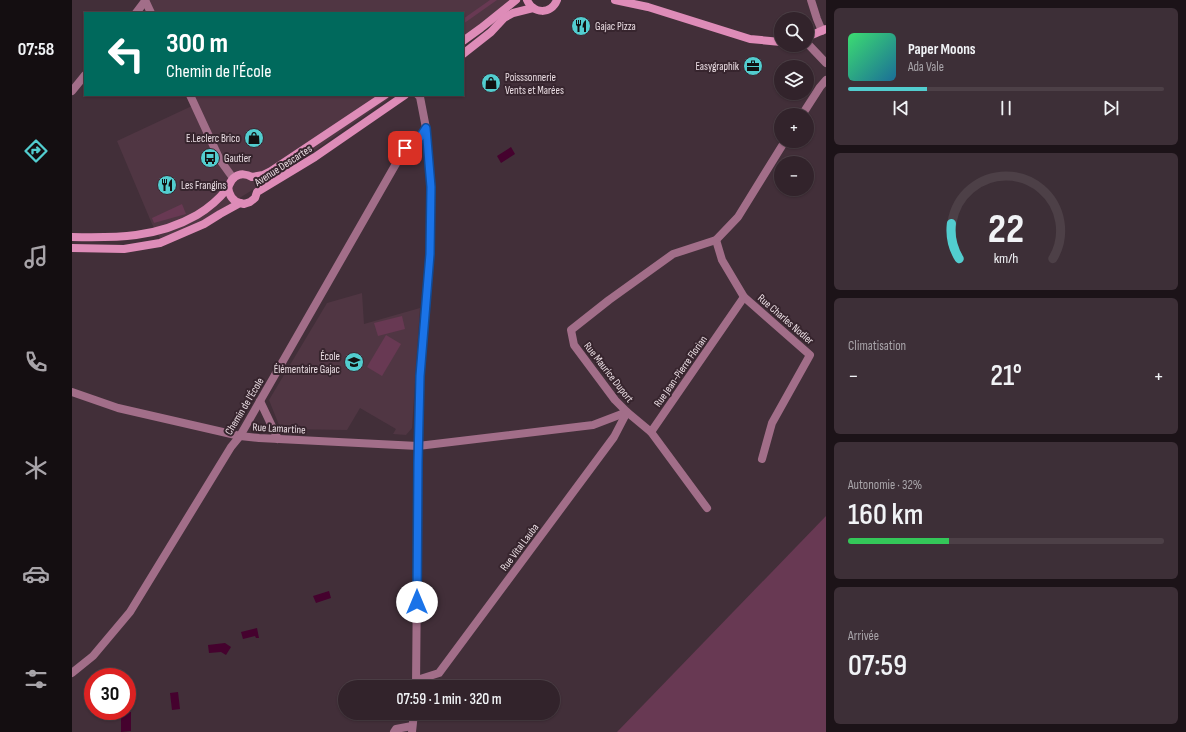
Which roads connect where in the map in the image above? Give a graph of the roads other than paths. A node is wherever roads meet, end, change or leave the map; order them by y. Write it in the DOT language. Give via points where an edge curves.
graph roads {
  1 [pos="516,0"];
  2 [pos="527,0"];
  3 [pos="557,0"];
  4 [pos="615,0"];
  5 [pos="811,0"];
  6 [pos="145,1"];
  7 [pos="532,8"];
  8 [pos="137,12"];
  9 [pos="150,12"];
  10 [pos="824,30"];
  11 [pos="814,34"];
  12 [pos="464,40"];
  13 [pos="774,41"];
  14 [pos="814,50"];
  15 [pos="464,53"];
  16 [pos="826,63"];
  17 [pos="84,76"];
  18 [pos="826,80"];
  19 [pos="72,91"];
  20 [pos="190,96"];
  21 [pos="384,96"];
  22 [pos="404,96"];
  23 [pos="419,96"];
  24 [pos="806,108"];
  25 [pos="426,128"];
  26 [pos="780,148"];
  27 [pos="252,177"];
  28 [pos="233,178"];
  29 [pos="228,187"];
  30 [pos="257,192"];
  31 [pos="240,203"];
  32 [pos="72,237"];
  33 [pos="716,240"];
  34 [pos="72,248"];
  35 [pos="744,298"];
  36 [pos="72,392"];
  37 [pos="260,401"];
  38 [pos="627,412"];
  39 [pos="651,432"];
  40 [pos="240,436"];
  41 [pos="278,439"];
  42 [pos="418,446"];
  43 [pos="762,459"];
  44 [pos="707,508"];
  45 [pos="72,673"];
  46 [pos="416,680"];
  47 [pos="423,680"];
  48 [pos="412,729"];
  49 [pos="394,732"];
  1 -- 12 [label="main road"];
  2 -- 7 [label="main road"];
  3 -- 7 [label="main road" via="554,6 547,10"];
  4 -- 13 [label="main road" via="648,7 750,39"];
  5 -- 10 [label="street" via="817,19"];
  6 -- 8 [label="street"];
  6 -- 9 [label="street"];
  7 -- 15 [label="main road" via="512,13 504,18"];
  10 -- 11 [label="main road"];
  14 -- 16 [label="street"];
  17 -- 19 [label="street"];
  18 -- 24 [label="street"];
  20 -- 28 [label="street" via="220,160"];
  21 -- 27 [label="main road, Avenue Descartes" via="270,172"];
  22 -- 30 [label="main road, Avenue Descartes" via="315,157"];
  23 -- 25 [label="street"];
  25 -- 37 [label="street, Chemin de l'École" via="417,142 405,148"];
  25 -- 42 [label="street" via="431,187 430,254 420,376"];
  26 -- 33 [label="street, Rue Maurice Duport" via="738,217"];
  27 -- 28 [label="main road, Avenue Descartes" via="242,174"];
  27 -- 30 [label="main road" via="257,185"];
  28 -- 29 [label="main road"];
  29 -- 31 [label="main road" via="232,199"];
  29 -- 32 [label="main road" via="197,215 167,229 135,236"];
  30 -- 31 [label="main road, Avenue Descartes" via="250,202"];
  31 -- 34 [label="main road, Avenue Descartes" via="204,224 160,243 124,249"];
  33 -- 35 [label="street, Rue Charles Nodier" via="722,260"];
  33 -- 38 [label="street, Rue Maurice Duport" via="673,254 571,330 574,345"];
  35 -- 39 [label="street, Rue Jean-Pierre Florian"];
  35 -- 43 [label="street, Rue Charles Nodier" via="810,355 772,422"];
  36 -- 40 [label="street, Rue Lamartine" via="118,408"];
  37 -- 40 [label="street, Chemin de l'École"];
  37 -- 41 [label="street"];
  38 -- 39 [label="street"];
  38 -- 42 [label="street, Rue Maurice Duport" via="593,425"];
  38 -- 47 [label="street, Rue Vital Lauba" via="614,437 439,673"];
  39 -- 44 [label="street"];
  40 -- 41 [label="street, Rue Lamartine"];
  40 -- 45 [label="street, Chemin de l'École" via="130,612 93,656"];
  41 -- 42 [label="street, Rue Lamartine"];
  42 -- 46 [label="street"];
  48 -- 49 [label="street" via="396,729"];
}
